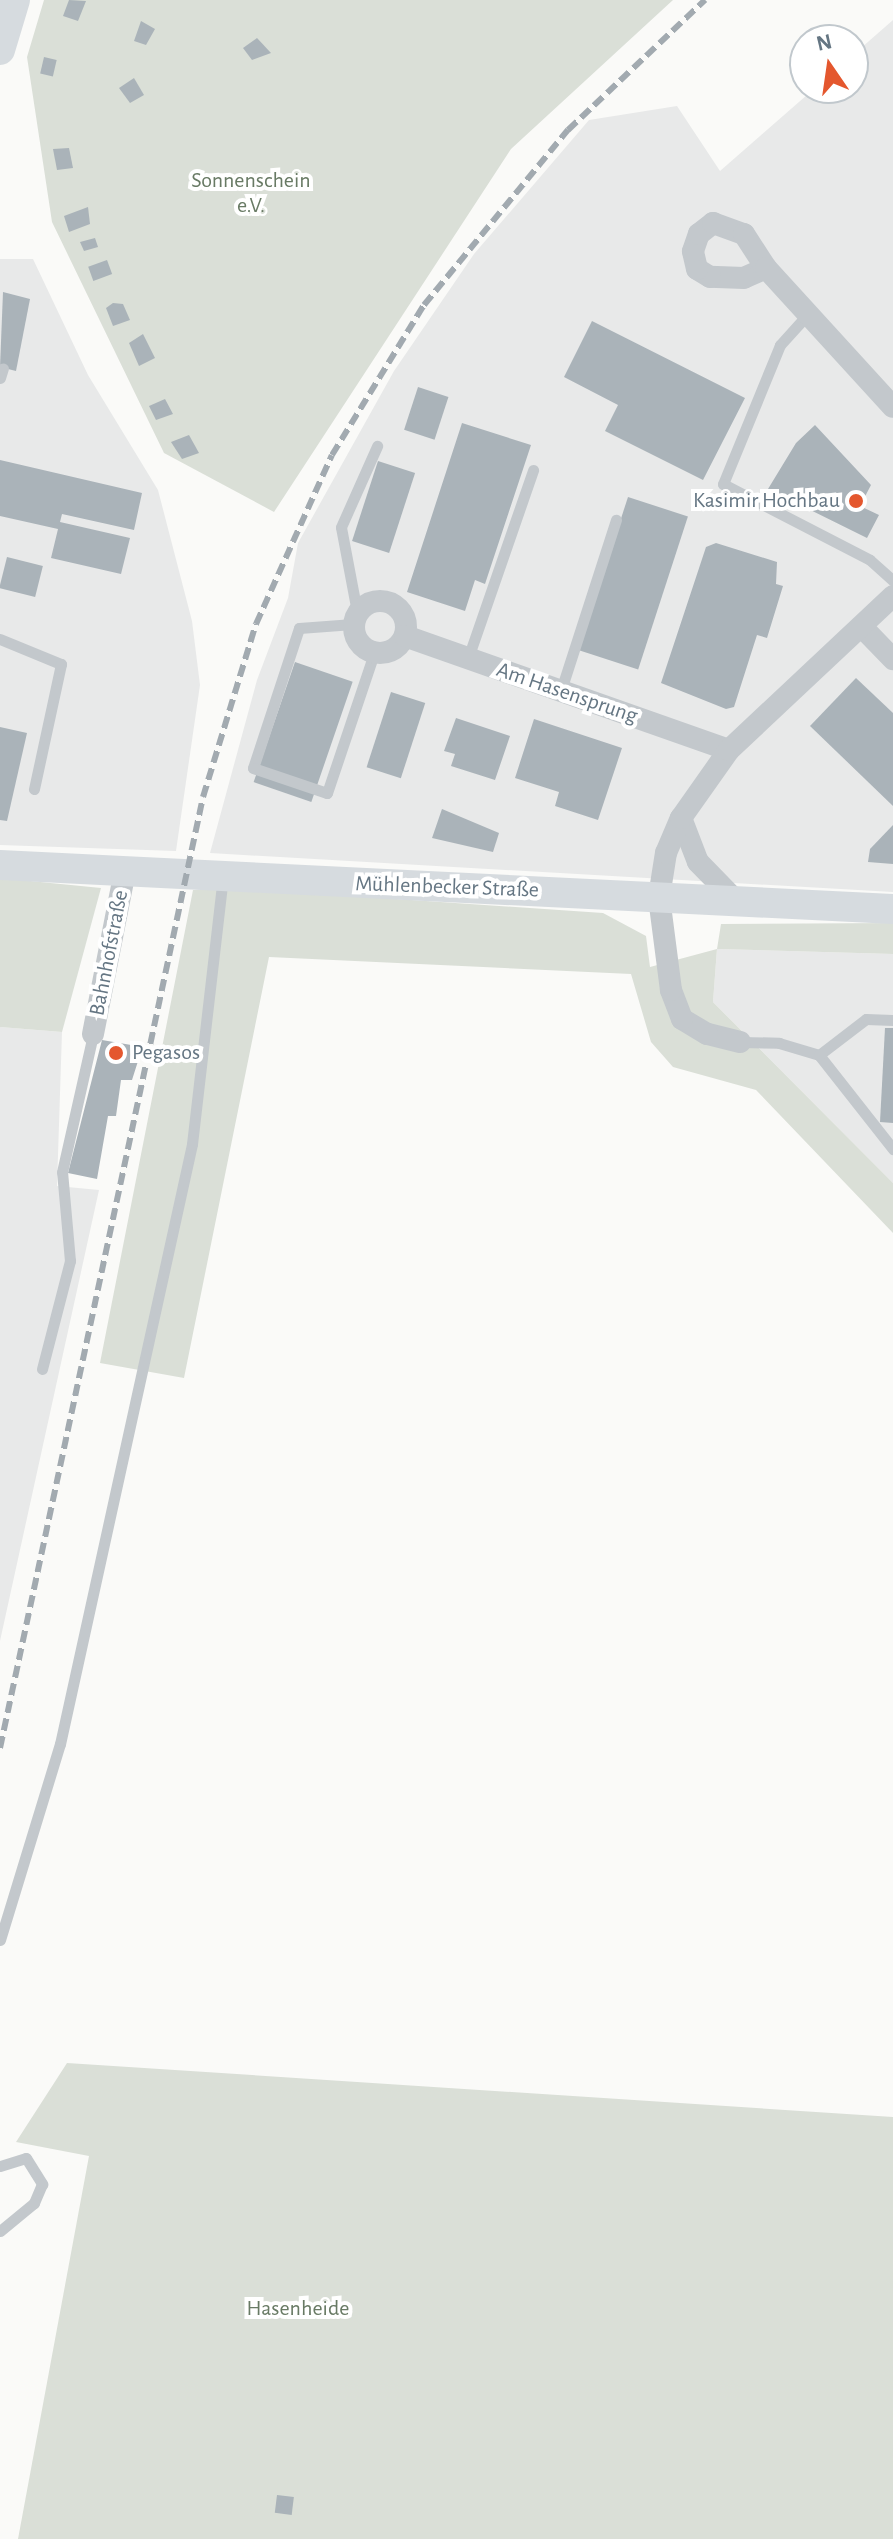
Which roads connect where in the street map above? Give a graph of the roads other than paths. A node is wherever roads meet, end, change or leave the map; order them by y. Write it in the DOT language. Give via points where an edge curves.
graph roads {
  1 [pos="15,0"];
  2 [pos="0,50"];
  3 [pos="766,268"];
  4 [pos="808,314"];
  5 [pos="893,407"];
  6 [pos="377,446"];
  7 [pos="533,470"];
  8 [pos="616,520"];
  9 [pos="893,581"];
  10 [pos="893,596"];
  11 [pos="355,618"];
  12 [pos="862,627"];
  13 [pos="405,636"];
  14 [pos="0,639"];
  15 [pos="374,653"];
  16 [pos="468,658"];
  17 [pos="893,659"];
  18 [pos="561,690"];
  19 [pos="729,750"];
  20 [pos="34,789"];
  21 [pos="681,818"];
  22 [pos="0,865"];
  23 [pos="125,871"];
  24 [pos="223,877"];
  25 [pos="659,897"];
  26 [pos="736,901"];
  27 [pos="893,909"];
  28 [pos="893,1020"];
  29 [pos="93,1034"];
  30 [pos="740,1042"];
  31 [pos="819,1055"];
  32 [pos="877,1129"];
  33 [pos="893,1129"];
  34 [pos="893,1149"];
  35 [pos="42,1369"];
  36 [pos="0,1940"];
  37 [pos="0,2166"];
  38 [pos="0,2231"];
  1 -- 2 [label="main road"];
  3 -- 4 [label="street"];
  4 -- 5 [label="street"];
  4 -- 9 [label="lane" via="780,345 723,484 870,560"];
  6 -- 11 [label="lane" via="341,527"];
  7 -- 16 [label="lane"];
  8 -- 18 [label="lane"];
  10 -- 12 [label="street"];
  11 -- 13 [label="street" via="367,603 392,603 402,611"];
  11 -- 15 [label="street" via="355,637"];
  11 -- 15 [label="lane" via="299,628 253,768 327,793"];
  12 -- 17 [label="street"];
  12 -- 19 [label="street"];
  13 -- 15 [label="street" via="398,647"];
  13 -- 16 [label="street, Am Hasensprung"];
  14 -- 20 [label="lane" via="61,664"];
  16 -- 18 [label="street, Am Hasensprung"];
  18 -- 19 [label="street, Am Hasensprung"];
  19 -- 21 [label="street"];
  21 -- 25 [label="street"];
  21 -- 26 [label="street" via="698,862"];
  22 -- 23 [label="main road, Mühlenbecker Straße"];
  23 -- 24 [label="main road, Mühlenbecker Straße"];
  23 -- 29 [label="street, Bahnhofstraße"];
  24 -- 25 [label="main road, Mühlenbecker Straße"];
  24 -- 36 [label="lane" via="192,1144 60,1744"];
  25 -- 26 [label="main road, Mühlenbecker Straße"];
  25 -- 30 [label="street" via="671,990 682,1019 707,1034"];
  26 -- 27 [label="main road, Mühlenbecker Straße"];
  28 -- 31 [label="lane" via="866,1019"];
  29 -- 35 [label="lane" via="62,1172 70,1261"];
  30 -- 31 [label="lane" via="779,1043"];
  31 -- 32 [label="lane"];
  32 -- 33 [label="lane"];
  32 -- 34 [label="lane"];
  37 -- 38 [label="lane" via="26,2158 42,2184 34,2203"];
}
